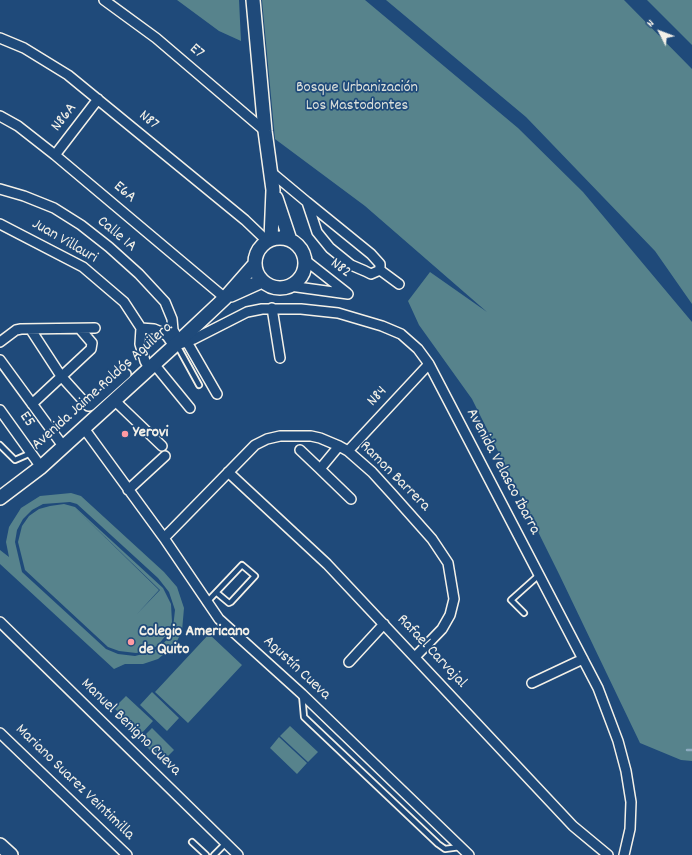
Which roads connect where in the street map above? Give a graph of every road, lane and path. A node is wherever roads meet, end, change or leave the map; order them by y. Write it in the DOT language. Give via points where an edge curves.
graph roads {
  1 [pos="104,0"];
  2 [pos="253,0"];
  3 [pos="0,38"];
  4 [pos="98,99"];
  5 [pos="0,116"];
  6 [pos="265,131"];
  7 [pos="55,155"];
  8 [pos="270,172"];
  9 [pos="0,189"];
  10 [pos="273,190"];
  11 [pos="307,202"];
  12 [pos="0,224"];
  13 [pos="269,240"];
  14 [pos="290,240"];
  15 [pos="305,260"];
  16 [pos="254,265"];
  17 [pos="380,270"];
  18 [pos="262,281"];
  19 [pos="399,284"];
  20 [pos="290,286"];
  21 [pos="225,298"];
  22 [pos="272,308"];
  23 [pos="95,328"];
  24 [pos="141,328"];
  25 [pos="80,329"];
  26 [pos="32,330"];
  27 [pos="0,342"];
  28 [pos="179,343"];
  29 [pos="280,358"];
  30 [pos="0,360"];
  31 [pos="429,364"];
  32 [pos="152,366"];
  33 [pos="126,374"];
  34 [pos="62,376"];
  35 [pos="199,385"];
  36 [pos="217,394"];
  37 [pos="114,400"];
  38 [pos="32,404"];
  39 [pos="190,408"];
  40 [pos="0,410"];
  41 [pos="84,427"];
  42 [pos="0,445"];
  43 [pos="63,446"];
  44 [pos="162,446"];
  45 [pos="339,446"];
  46 [pos="300,450"];
  47 [pos="348,451"];
  48 [pos="31,453"];
  49 [pos="165,456"];
  50 [pos="41,467"];
  51 [pos="320,469"];
  52 [pos="228,472"];
  53 [pos="128,490"];
  54 [pos="0,498"];
  55 [pos="351,499"];
  56 [pos="164,538"];
  57 [pos="539,575"];
  58 [pos="217,593"];
  59 [pos="206,603"];
  60 [pos="524,613"];
  61 [pos="384,624"];
  62 [pos="1,625"];
  63 [pos="415,657"];
  64 [pos="583,659"];
  65 [pos="349,662"];
  66 [pos="532,683"];
  67 [pos="302,694"];
  68 [pos="0,733"];
  69 [pos="192,842"];
  70 [pos="226,843"];
  71 [pos="0,845"];
  72 [pos="460,847"];
  73 [pos="11,855"];
  74 [pos="127,855"];
  75 [pos="206,855"];
  76 [pos="214,855"];
  77 [pos="238,855"];
  78 [pos="469,855"];
  79 [pos="608,855"];
  80 [pos="624,855"];
  1 -- 6 [label="street, E7" via="156,38"];
  2 -- 6 [label="street"];
  3 -- 4 [label="street, N87" via="24,48 55,67"];
  4 -- 7 [label="street, N86A"];
  4 -- 13 [label="street, N87"];
  5 -- 7 [label="street, E6A" via="18,126"];
  6 -- 8 [label="street"];
  7 -- 21 [label="street, E6A"];
  8 -- 10 [label="street"];
  8 -- 11 [label="street"];
  9 -- 28 [label="street, Calle 1A" via="54,208 109,247 139,274 164,302"];
  10 -- 13 [label="street"];
  10 -- 14 [label="street"];
  11 -- 17 [label="street" via="371,254 380,264"];
  11 -- 17 [label="street" via="317,232 330,248 351,265 372,274"];
  12 -- 24 [label="street, Juan Villauri" via="83,266 124,302"];
  13 -- 14 [label="street"];
  13 -- 16 [label="street" via="257,251"];
  14 -- 15 [label="street" via="300,248"];
  15 -- 20 [label="street" via="303,273"];
  15 -- 20 [label="street, N82" via="348,294"];
  16 -- 18 [label="street"];
  16 -- 21 [label="street, Avenida Jaime Roldós Aguilera"];
  17 -- 19 [label="street"];
  18 -- 20 [label="street" via="272,287"];
  18 -- 21 [label="street, Avenida Jaime Roldós Aguilera"];
  21 -- 28 [label="street, Avenida Jaime Roldós Aguilera"];
  22 -- 28 [label="street, Avenida Velasco Ibarra" via="247,312"];
  22 -- 29 [label="street"];
  22 -- 31 [label="street, Avenida Velasco Ibarra" via="338,313 382,326 401,334 418,349"];
  23 -- 25 [label="street"];
  24 -- 28 [label="street" via="154,329"];
  24 -- 32 [label="street" via="140,344 145,361"];
  25 -- 26 [label="street"];
  25 -- 34 [label="street" via="92,343 91,349"];
  26 -- 27 [label="street" via="16,330"];
  26 -- 34 [label="street"];
  28 -- 32 [label="street, Avenida Jaime Roldós Aguilera"];
  28 -- 35 [label="lane"];
  28 -- 36 [label="street"];
  30 -- 38 [label="street"];
  31 -- 47 [label="street, N84"];
  31 -- 57 [label="street, Avenida Velasco Ibarra"];
  32 -- 37 [label="street, Avenida Jaime Roldós Aguilera"];
  32 -- 39 [label="street"];
  33 -- 34 [label="street" via="88,406"];
  34 -- 38 [label="street"];
  37 -- 41 [label="street, Avenida Jaime Roldós Aguilera"];
  37 -- 44 [label="street"];
  38 -- 43 [label="street"];
  40 -- 48 [label="street, E5"];
  41 -- 43 [label="street, Avenida Jaime Roldós Aguilera"];
  41 -- 53 [label="street, Agustín Cueva"];
  42 -- 48 [label="lane" via="15,460"];
  43 -- 50 [label="street, Avenida Jaime Roldós Aguilera"];
  45 -- 47 [label="street, Ramon Barrera"];
  45 -- 51 [label="street"];
  45 -- 52 [label="street, Ramon Barrera" via="311,436 280,436 267,439 255,445"];
  46 -- 51 [label="street"];
  47 -- 63 [label="street, Ramon Barrera" via="372,472 432,538 448,563 454,599 450,615 442,629"];
  48 -- 50 [label="street, E5"];
  49 -- 53 [label="street"];
  50 -- 54 [label="street, Avenida Jaime Roldós Aguilera"];
  51 -- 55 [label="street"];
  52 -- 56 [label="street, Ramon Barrera"];
  52 -- 61 [label="street, Rafael Carvajal" via="327,564"];
  53 -- 56 [label="street, Agustín Cueva"];
  56 -- 59 [label="street, Agustín Cueva"];
  57 -- 60 [label="lane" via="511,600"];
  57 -- 64 [label="street, Avenida Velasco Ibarra"];
  58 -- 58 [label="lane" via="229,603 255,576 242,566"];
  58 -- 59 [label="lane"];
  59 -- 67 [label="street, Agustín Cueva" via="219,619"];
  61 -- 63 [label="street, Rafael Carvajal"];
  61 -- 65 [label="street"];
  62 -- 70 [label="street, Manuel Benigno Cueva"];
  63 -- 79 [label="street, Rafael Carvajal" via="573,826"];
  64 -- 66 [label="street"];
  64 -- 80 [label="street, Avenida Velasco Ibarra" via="598,688 626,771 632,816"];
  67 -- 72 [label="street, Agustín Cueva"];
  67 -- 72 [label="lane" via="304,717 444,849"];
  68 -- 74 [label="street, Mariano Suarez Veintimilla"];
  69 -- 75 [label="lane"];
  70 -- 76 [label="lane"];
  70 -- 77 [label="street, Manuel Benigno Cueva"];
  71 -- 73 [label="street"];
  72 -- 78 [label="street, Agustín Cueva"];
}
